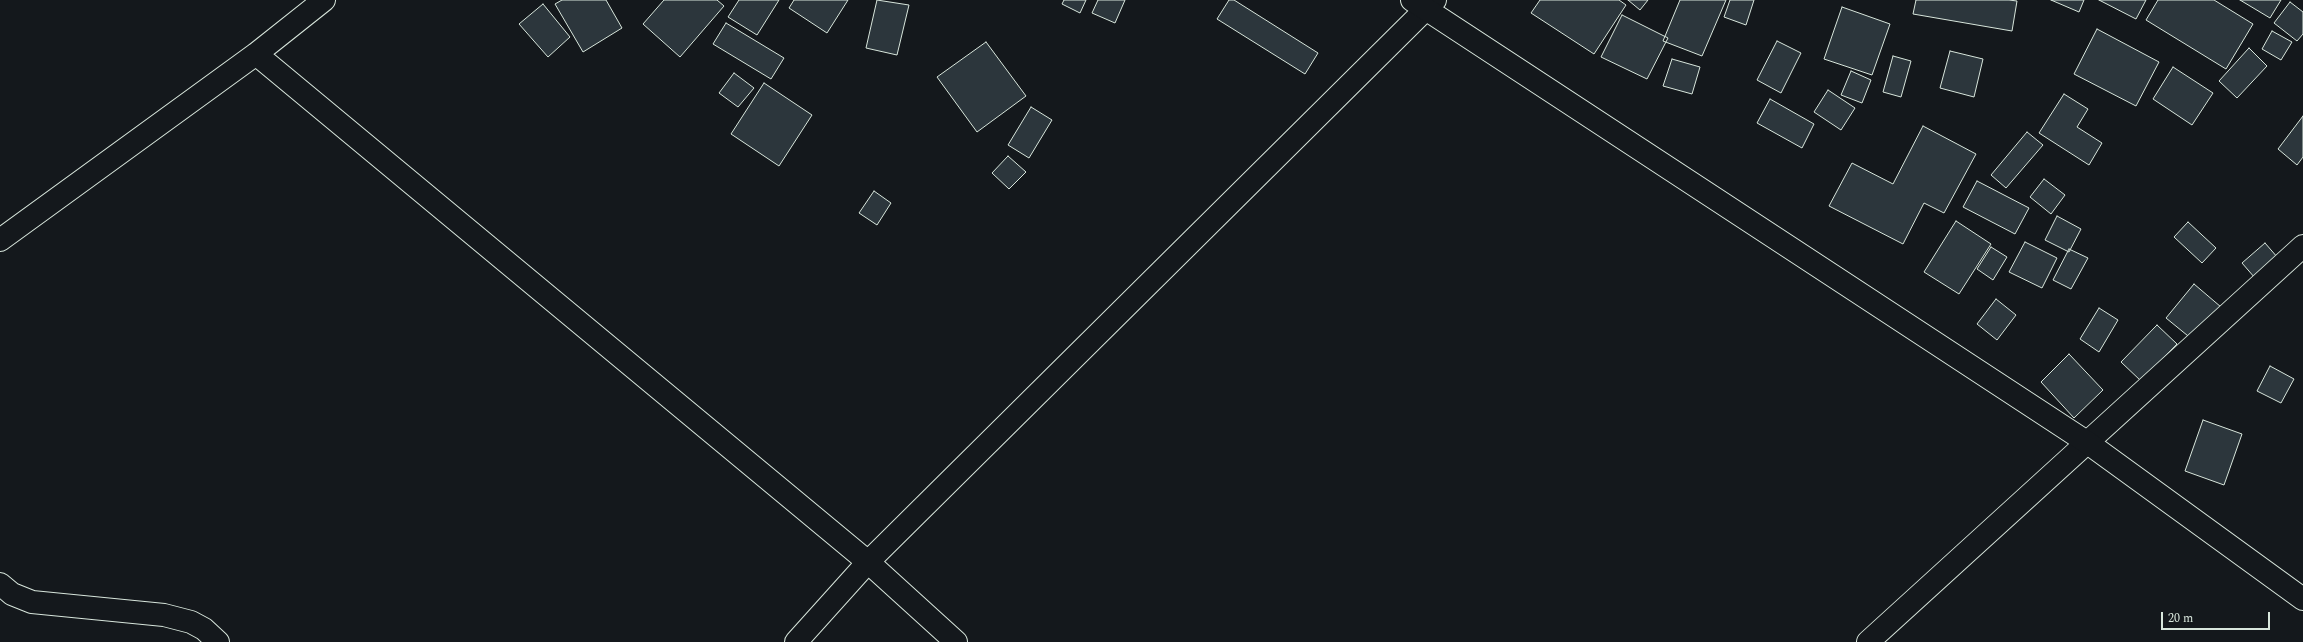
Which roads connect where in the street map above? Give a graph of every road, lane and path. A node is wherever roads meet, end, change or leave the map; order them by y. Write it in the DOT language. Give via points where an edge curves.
graph roads {
  1 [pos="324,0"];
  2 [pos="1425,3"];
  3 [pos="256,54"];
  4 [pos="0,240"];
  5 [pos="2303,246"];
  6 [pos="2088,443"];
  7 [pos="868,562"];
  8 [pos="0,584"];
  9 [pos="2303,598"];
  10 [pos="218,642"];
  11 [pos="796,642"];
  12 [pos="956,642"];
  13 [pos="1868,642"];
  1 -- 3 [label="street"];
  2 -- 6 [label="street"];
  2 -- 7 [label="street"];
  3 -- 4 [label="street"];
  3 -- 7 [label="street"];
  5 -- 6 [label="street"];
  6 -- 9 [label="street"];
  6 -- 13 [label="street"];
  7 -- 11 [label="street"];
  7 -- 12 [label="street"];
  8 -- 10 [label="street" via="12,594 32,602 164,615 191,622 204,629"];
}
